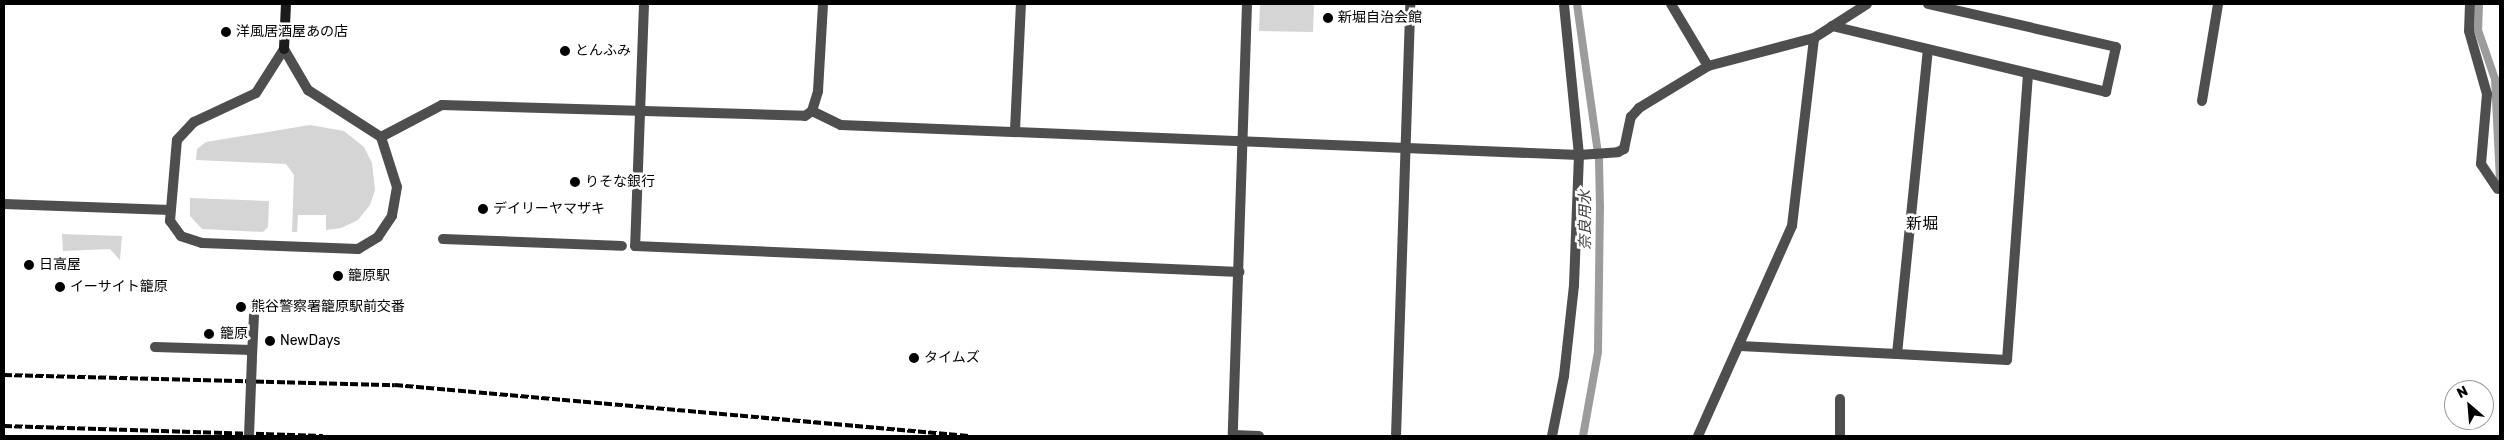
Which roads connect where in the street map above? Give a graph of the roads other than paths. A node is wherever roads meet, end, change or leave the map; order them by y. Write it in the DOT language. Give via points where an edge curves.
graph roads {
  1 [pos="286,4"];
  2 [pos="644,4"];
  3 [pos="823,4"];
  4 [pos="1021,4"];
  5 [pos="1247,4"];
  6 [pos="1410,4"];
  7 [pos="1564,4"];
  8 [pos="1671,4"];
  9 [pos="1867,4"];
  10 [pos="1928,4"];
  11 [pos="2218,4"];
  12 [pos="2470,4"];
  13 [pos="1832,26"];
  14 [pos="1814,38"];
  15 [pos="284,49"];
  16 [pos="1928,50"];
  17 [pos="1708,66"];
  18 [pos="2028,76"];
  19 [pos="2202,101"];
  20 [pos="641,111"];
  21 [pos="812,111"];
  22 [pos="1015,130"];
  23 [pos="381,137"];
  24 [pos="1244,140"];
  25 [pos="1404,146"];
  26 [pos="1584,154"];
  27 [pos="2498,189"];
  28 [pos="4,204"];
  29 [pos="170,210"];
  30 [pos="443,239"];
  31 [pos="622,246"];
  32 [pos="1239,272"];
  33 [pos="254,315"];
  34 [pos="1740,346"];
  35 [pos="155,347"];
  36 [pos="1897,354"];
  37 [pos="252,355"];
  38 [pos="1840,400"];
  39 [pos="249,436"];
  40 [pos="1233,436"];
  41 [pos="1259,436"];
  42 [pos="1396,436"];
  43 [pos="1552,436"];
  44 [pos="1698,436"];
  45 [pos="1840,436"];
  1 -- 15 [label="main road"];
  2 -- 20 [label="street"];
  3 -- 21 [label="street" via="818,91"];
  4 -- 22 [label="street"];
  5 -- 24 [label="street"];
  6 -- 25 [label="street"];
  7 -- 26 [label="street"];
  8 -- 17 [label="street"];
  9 -- 13 [label="street"];
  10 -- 18 [label="street" via="2116,47 2106,92"];
  11 -- 19 [label="street"];
  12 -- 27 [label="street" via="2469,31 2487,94 2481,164"];
  13 -- 14 [label="street"];
  13 -- 16 [label="street"];
  14 -- 17 [label="street"];
  14 -- 34 [label="street" via="1792,226"];
  15 -- 23 [label="street" via="308,90"];
  15 -- 29 [label="street" via="256,93 184,130 173,151"];
  16 -- 18 [label="street"];
  16 -- 36 [label="street"];
  17 -- 26 [label="street" via="1639,108 1631,117 1624,149 1615,153"];
  18 -- 36 [label="street" via="2008,360"];
  20 -- 21 [label="street" via="797,117"];
  20 -- 23 [label="street" via="442,105"];
  20 -- 32 [label="street" via="635,246"];
  21 -- 22 [label="street" via="841,125"];
  22 -- 24 [label="street"];
  23 -- 29 [label="street" via="392,162 396,203 378,237 358,249 202,243 174,230"];
  24 -- 25 [label="street"];
  24 -- 32 [label="street"];
  25 -- 26 [label="street"];
  25 -- 42 [label="street"];
  26 -- 43 [label="street" via="1564,376"];
  28 -- 29 [label="street"];
  30 -- 31 [label="street"];
  32 -- 40 [label="street"];
  33 -- 37 [label="street"];
  34 -- 36 [label="street"];
  34 -- 44 [label="street"];
  35 -- 37 [label="street"];
  37 -- 39 [label="street, bridge"];
  38 -- 45 [label="street"];
  40 -- 41 [label="street"];
}
